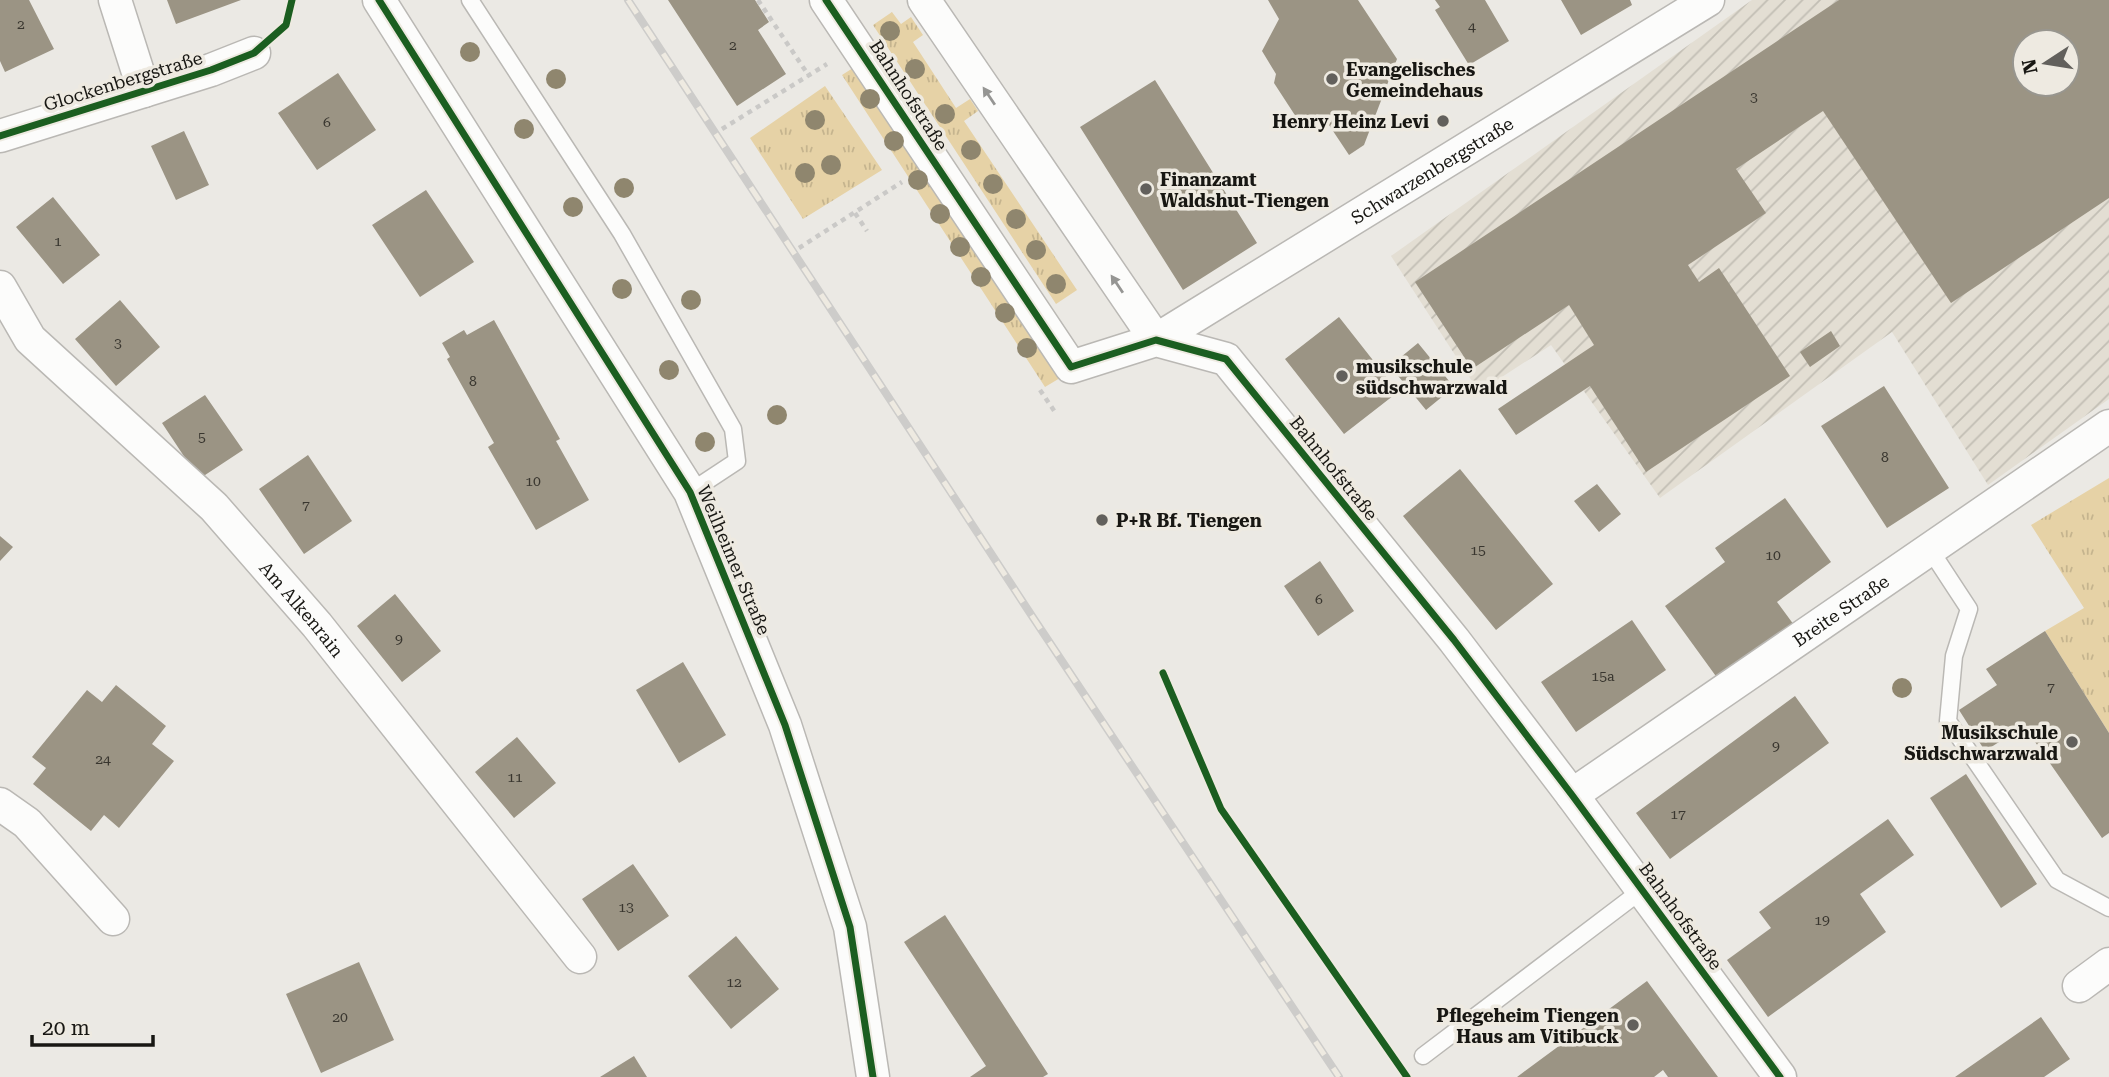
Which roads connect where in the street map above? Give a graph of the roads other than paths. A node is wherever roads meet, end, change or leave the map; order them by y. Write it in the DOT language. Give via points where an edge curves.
graph roads {
  1 [pos="115,0"];
  2 [pos="379,0"];
  3 [pos="470,0"];
  4 [pos="826,0"];
  5 [pos="923,0"];
  6 [pos="1708,0"];
  7 [pos="254,53"];
  8 [pos="144,91"];
  9 [pos="0,136"];
  10 [pos="0,287"];
  11 [pos="1156,340"];
  12 [pos="2109,426"];
  13 [pos="690,492"];
  14 [pos="1929,548"];
  15 [pos="1572,796"];
  16 [pos="0,804"];
  17 [pos="1642,890"];
  18 [pos="2109,908"];
  19 [pos="113,919"];
  20 [pos="580,957"];
  21 [pos="2109,964"];
  22 [pos="2078,986"];
  23 [pos="1423,1056"];
  24 [pos="873,1077"];
  25 [pos="1780,1077"];
  1 -- 8 [label="street"];
  2 -- 13 [label="street, Weilheimer Straße"];
  3 -- 13 [label="lane" via="622,234 733,429 737,461"];
  4 -- 11 [label="street, Bahnhofstraße" via="1070,367"];
  11 -- 5 [label="street, one-way"];
  6 -- 11 [label="street, Schwarzenbergstraße"];
  7 -- 8 [label="street, Glockenbergstraße"];
  8 -- 9 [label="street, Glockenbergstraße"];
  10 -- 20 [label="street, Am Alkenrain" via="30,339 214,508 317,625"];
  11 -- 15 [label="street, Bahnhofstraße" via="1226,359 1454,640"];
  12 -- 14 [label="street, Breite Straße"];
  13 -- 24 [label="street, Weilheimer Straße" via="785,724 850,927"];
  14 -- 15 [label="street, Breite Straße"];
  14 -- 18 [label="lane" via="1969,609 1954,656 1948,721 2057,880"];
  15 -- 17 [label="street, Bahnhofstraße"];
  16 -- 19 [label="street" via="27,823"];
  17 -- 23 [label="lane"];
  17 -- 25 [label="street, Bahnhofstraße"];
  21 -- 22 [label="street"];
}
